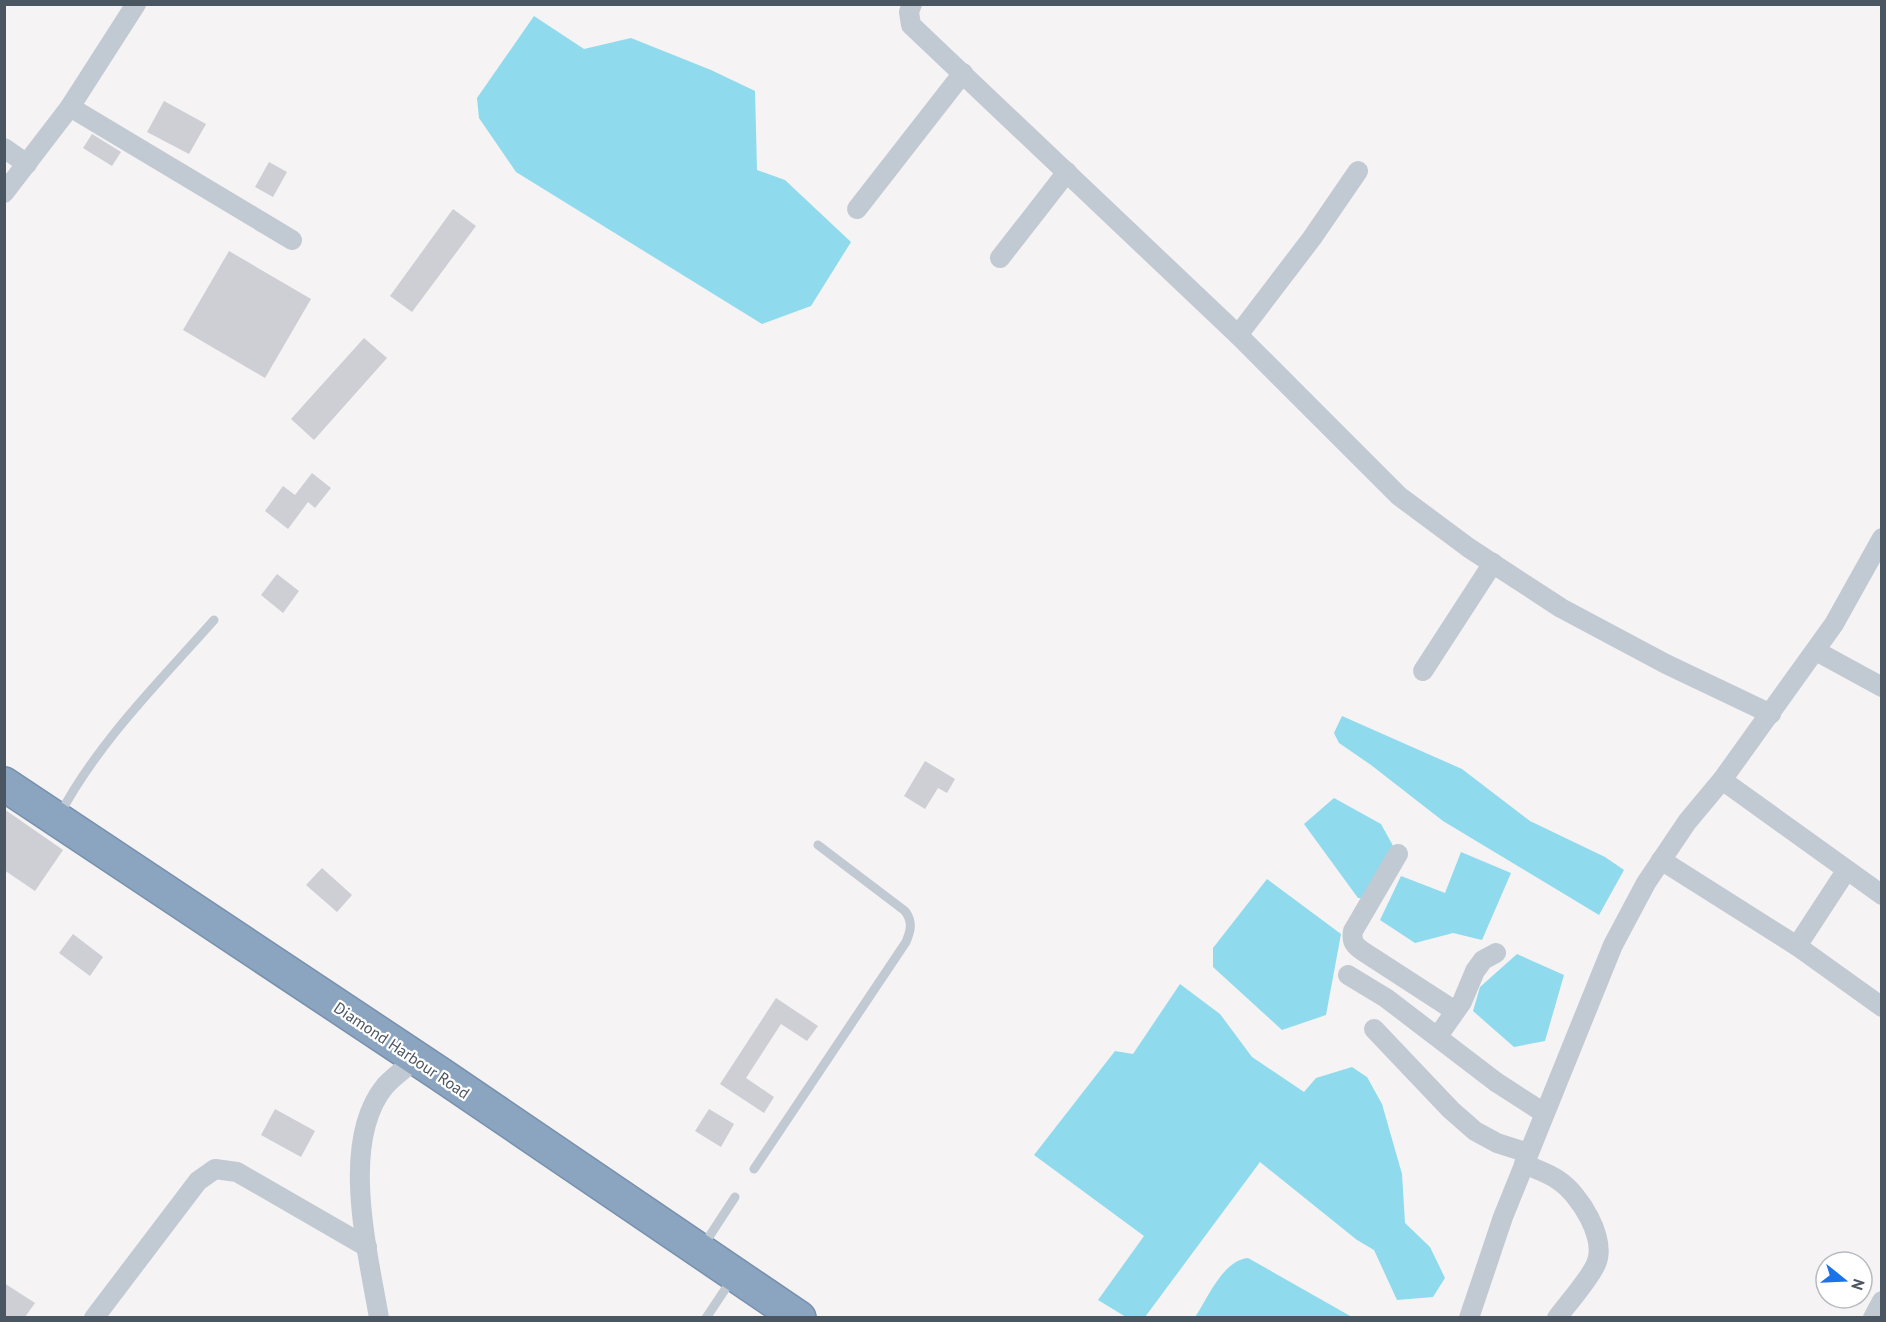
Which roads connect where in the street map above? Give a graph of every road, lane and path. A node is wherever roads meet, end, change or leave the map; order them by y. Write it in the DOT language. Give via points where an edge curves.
graph roads {
  1 [pos="136,4"];
  2 [pos="912,4"];
  3 [pos="963,73"];
  4 [pos="70,107"];
  5 [pos="4,148"];
  6 [pos="27,164"];
  7 [pos="1358,171"];
  8 [pos="1067,172"];
  9 [pos="4,193"];
  10 [pos="857,209"];
  11 [pos="292,240"];
  12 [pos="999,258"];
  13 [pos="1238,335"];
  14 [pos="1880,542"];
  15 [pos="1493,563"];
  16 [pos="214,620"];
  17 [pos="1816,651"];
  18 [pos="1423,671"];
  19 [pos="1881,687"];
  20 [pos="1771,714"];
  21 [pos="1722,780"];
  22 [pos="4,784"];
  23 [pos="57,819"];
  24 [pos="818,845"];
  25 [pos="1398,854"];
  26 [pos="1661,860"];
  27 [pos="1846,871"];
  28 [pos="1881,895"];
  29 [pos="1797,946"];
  30 [pos="1496,953"];
  31 [pos="1347,975"];
  32 [pos="1881,1007"];
  33 [pos="1455,1011"];
  34 [pos="1374,1029"];
  35 [pos="1438,1036"];
  36 [pos="416,1059"];
  37 [pos="1544,1113"];
  38 [pos="1526,1159"];
  39 [pos="754,1169"];
  40 [pos="735,1197"];
  41 [pos="367,1247"];
  42 [pos="700,1251"];
  43 [pos="735,1275"];
  44 [pos="1881,1301"];
  45 [pos="1473,1316"];
  46 [pos="94,1317"];
  47 [pos="379,1317"];
  48 [pos="706,1317"];
  49 [pos="799,1317"];
  50 [pos="1557,1317"];
  51 [pos="1873,1317"];
  1 -- 4 [label="street"];
  2 -- 3 [label="street" via="911,25"];
  3 -- 8 [label="street"];
  3 -- 10 [label="street"];
  4 -- 6 [label="street"];
  4 -- 11 [label="street"];
  5 -- 6 [label="street"];
  6 -- 9 [label="street"];
  7 -- 13 [label="street"];
  8 -- 12 [label="street"];
  8 -- 13 [label="street"];
  13 -- 15 [label="street" via="1399,495"];
  14 -- 17 [label="street"];
  15 -- 18 [label="street"];
  15 -- 20 [label="street" via="1561,608"];
  16 -- 23 [label="lane" via="101,748"];
  17 -- 19 [label="street"];
  17 -- 20 [label="street"];
  20 -- 21 [label="street"];
  21 -- 26 [label="street"];
  21 -- 27 [label="street"];
  22 -- 23 [label="highway, Diamond Harbour Road"];
  23 -- 36 [label="highway, Diamond Harbour Road"];
  24 -- 39 [label="lane" via="905,911 911,930"];
  25 -- 33 [label="street" via="1352,939 1355,946"];
  26 -- 29 [label="street"];
  26 -- 37 [label="street" via="1613,945"];
  27 -- 28 [label="street"];
  27 -- 29 [label="street"];
  29 -- 32 [label="street"];
  30 -- 33 [label="street" via="1483,960 1475,971"];
  31 -- 35 [label="street"];
  33 -- 35 [label="street"];
  34 -- 38 [label="street" via="1474,1131"];
  35 -- 37 [label="street" via="1496,1082"];
  36 -- 41 [label="street" via="385,1087 369,1116 361,1143 359,1183"];
  36 -- 42 [label="highway, Diamond Harbour Road"];
  37 -- 38 [label="street"];
  38 -- 45 [label="street"];
  38 -- 50 [label="street" via="1574,1193 1597,1233 1600,1249 1596,1265"];
  40 -- 42 [label="lane"];
  41 -- 46 [label="street" via="237,1172 215,1169 198,1181"];
  41 -- 47 [label="street"];
  42 -- 43 [label="highway, Diamond Harbour Road"];
  43 -- 48 [label="lane"];
  43 -- 49 [label="highway, Diamond Harbour Road"];
  44 -- 51 [label="street"];
}
